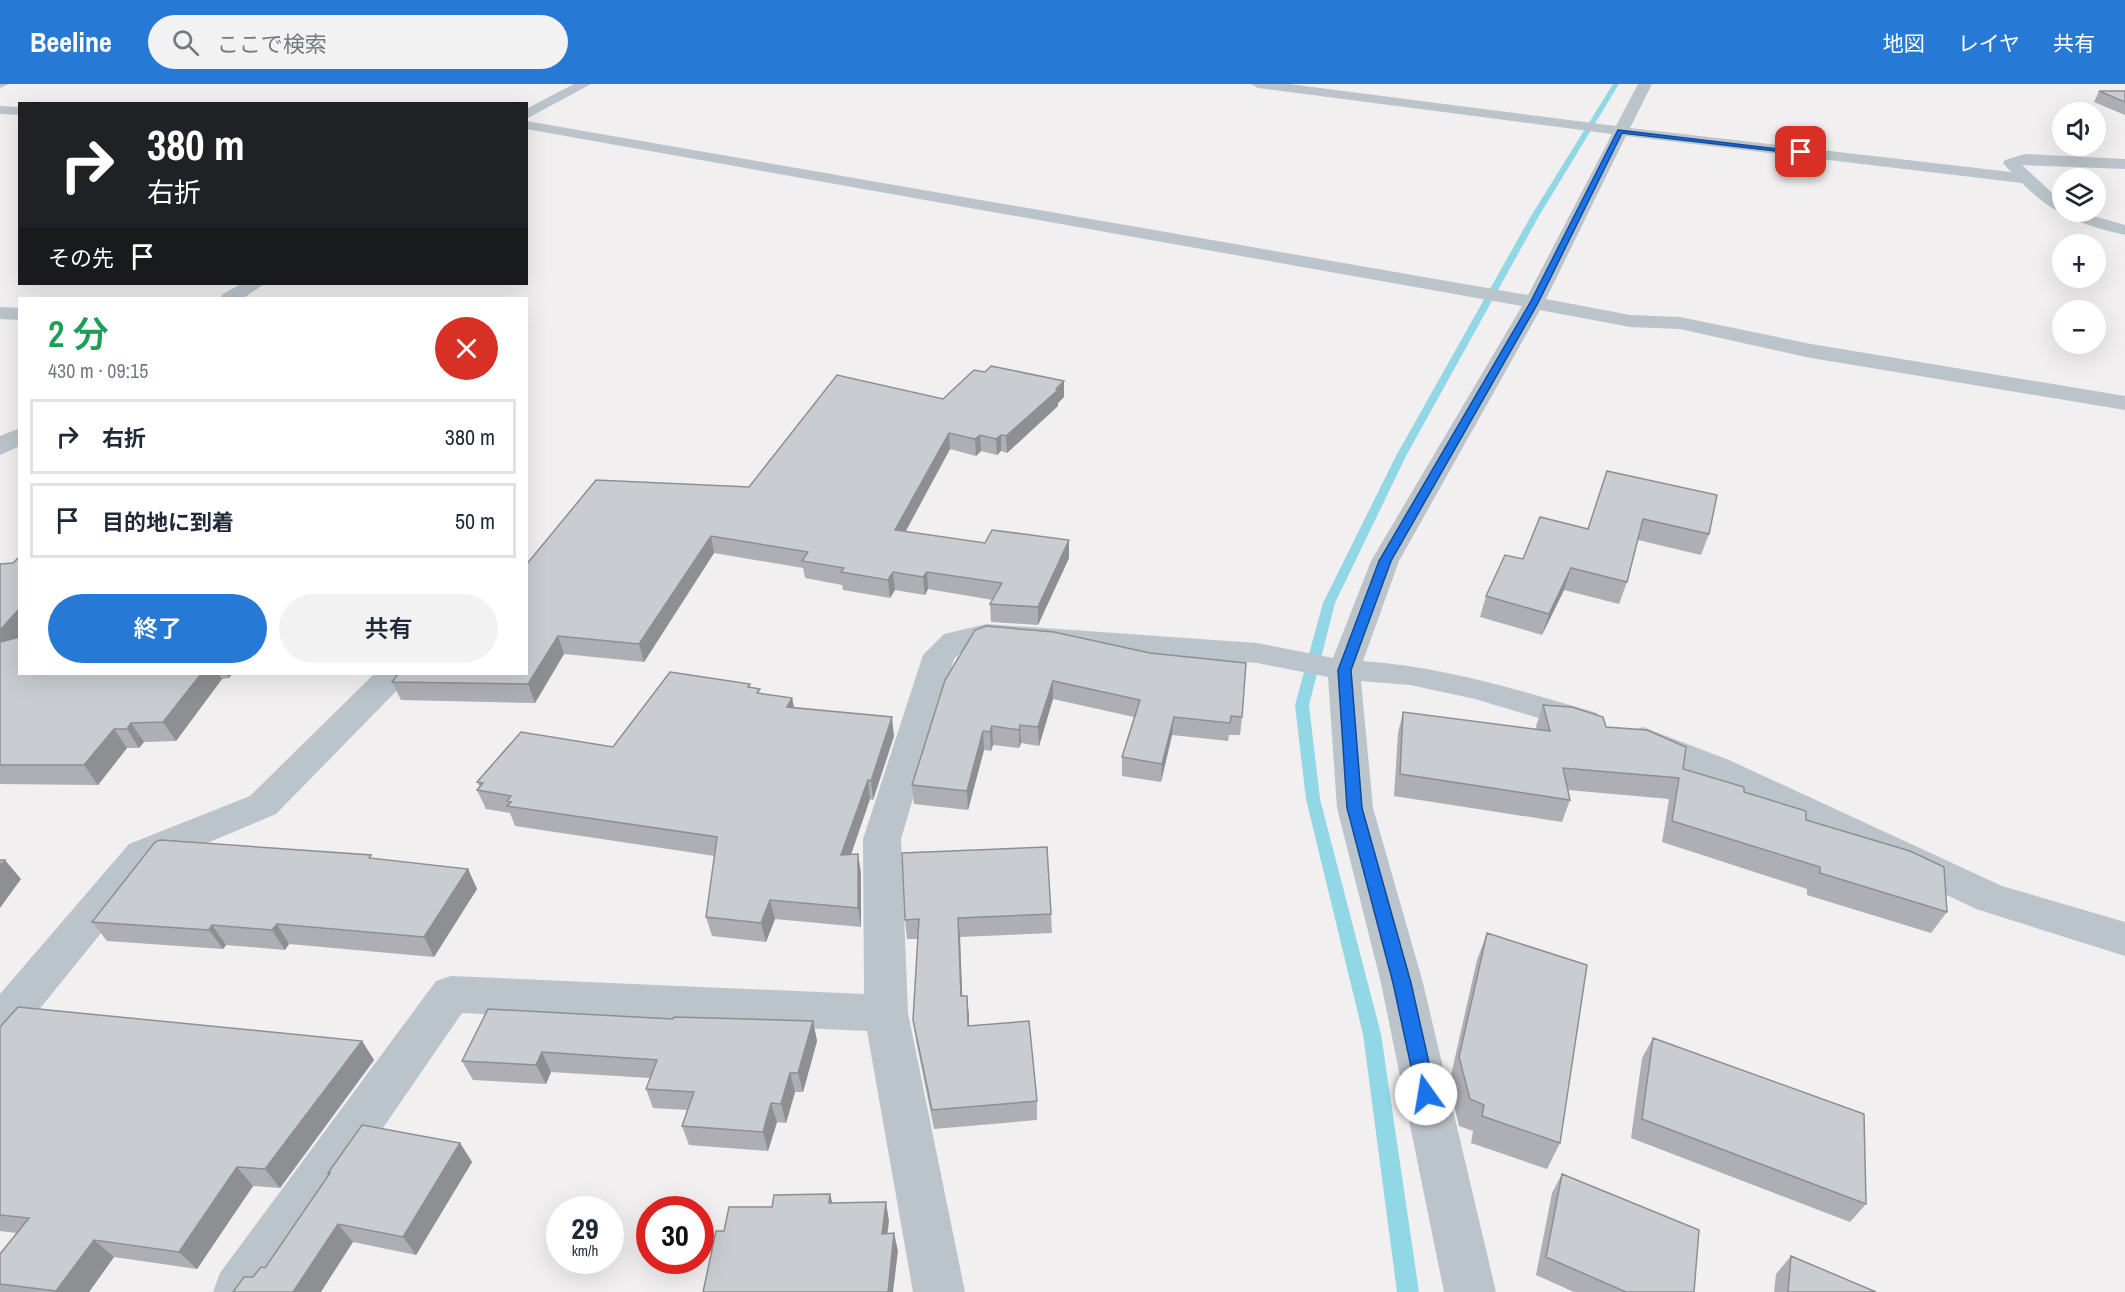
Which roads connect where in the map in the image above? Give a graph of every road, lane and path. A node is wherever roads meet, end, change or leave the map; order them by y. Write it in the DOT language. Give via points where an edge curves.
graph roads {
  1 [pos="584,84"];
  2 [pos="1258,84"];
  3 [pos="1645,84"];
  4 [pos="0,110"];
  5 [pos="18,111"];
  6 [pos="528,114"];
  7 [pos="528,125"];
  8 [pos="1612,130"];
  9 [pos="2125,164"];
  10 [pos="2026,179"];
  11 [pos="2125,230"];
  12 [pos="252,285"];
  13 [pos="232,297"];
  14 [pos="1522,300"];
  15 [pos="0,313"];
  16 [pos="18,314"];
  17 [pos="2125,403"];
  18 [pos="18,436"];
  19 [pos="0,447"];
  20 [pos="1340,670"];
  21 [pos="395,675"];
  22 [pos="2125,939"];
  23 [pos="886,1013"];
  24 [pos="0,1025"];
  25 [pos="239,1292"];
  26 [pos="939,1292"];
  27 [pos="1470,1292"];
  1 -- 6 [label="street"];
  2 -- 8 [label="street"];
  3 -- 8 [label="street"];
  4 -- 5 [label="street"];
  7 -- 14 [label="street"];
  8 -- 10 [label="street"];
  8 -- 14 [label="street"];
  9 -- 10 [label="street" via="2025,159 2011,163"];
  10 -- 11 [label="street" via="2072,217"];
  12 -- 13 [label="street"];
  14 -- 17 [label="street" via="1630,321 1680,323 1811,351"];
  14 -- 20 [label="street" via="1385,561"];
  15 -- 16 [label="street"];
  18 -- 19 [label="street"];
  20 -- 22 [label="street" via="1410,675 1480,688 1647,740 1990,898"];
  20 -- 23 [label="street" via="1257,653 987,633 955,641 939,655 882,839"];
  20 -- 27 [label="street" via="1355,808 1402,983"];
  21 -- 24 [label="street" via="263,805 143,854"];
  23 -- 25 [label="street" via="451,994"];
  23 -- 26 [label="street"];
}
